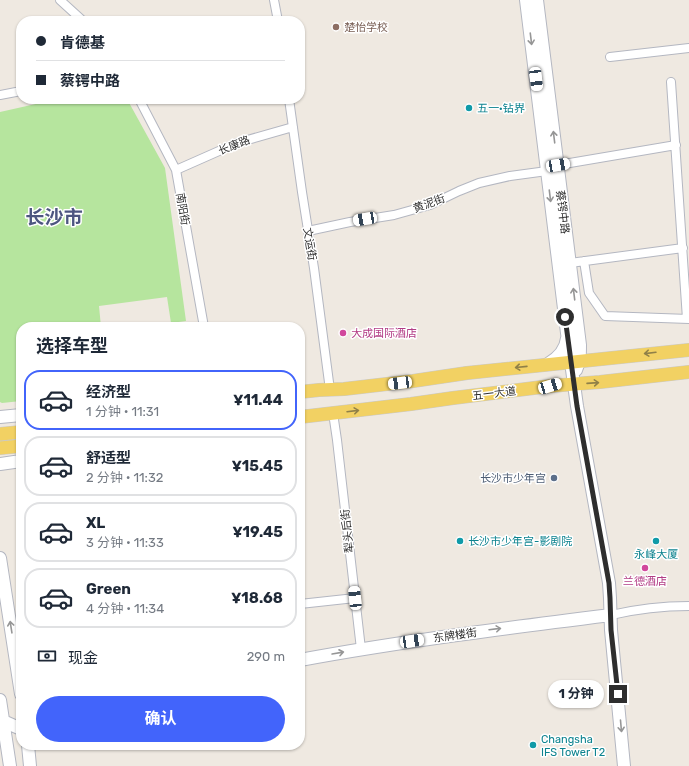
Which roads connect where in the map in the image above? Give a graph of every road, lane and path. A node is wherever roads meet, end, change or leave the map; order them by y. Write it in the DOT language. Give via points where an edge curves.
graph roads {
  1 [pos="60,0"];
  2 [pos="274,0"];
  3 [pos="526,0"];
  4 [pos="537,0"];
  5 [pos="78,16"];
  6 [pos="277,16"];
  7 [pos="689,48"];
  8 [pos="610,57"];
  9 [pos="671,82"];
  10 [pos="16,92"];
  11 [pos="0,96"];
  12 [pos="142,104"];
  13 [pos="290,104"];
  14 [pos="293,127"];
  15 [pos="676,145"];
  16 [pos="558,165"];
  17 [pos="176,170"];
  18 [pos="547,171"];
  19 [pos="308,231"];
  20 [pos="683,248"];
  21 [pos="584,261"];
  22 [pos="570,263"];
  23 [pos="688,319"];
  24 [pos="203,322"];
  25 [pos="573,332"];
  26 [pos="689,350"];
  27 [pos="608,358"];
  28 [pos="548,364"];
  29 [pos="574,370"];
  30 [pos="689,372"];
  31 [pos="550,386"];
  32 [pos="330,390"];
  33 [pos="305,392"];
  34 [pos="333,413"];
  35 [pos="16,415"];
  36 [pos="305,416"];
  37 [pos="579,416"];
  38 [pos="0,417"];
  39 [pos="16,432"];
  40 [pos="0,434"];
  41 [pos="16,446"];
  42 [pos="0,448"];
  43 [pos="16,462"];
  44 [pos="0,464"];
  45 [pos="0,558"];
  46 [pos="355,598"];
  47 [pos="305,603"];
  48 [pos="689,606"];
  49 [pos="610,615"];
  50 [pos="16,641"];
  51 [pos="361,649"];
  52 [pos="305,659"];
  53 [pos="0,700"];
  54 [pos="1,721"];
  55 [pos="16,727"];
  56 [pos="28,750"];
  57 [pos="10,766"];
  58 [pos="30,766"];
  59 [pos="624,766"];
  1 -- 5 [label="street"];
  2 -- 6 [label="street"];
  3 -- 18 [label="main road, 蔡锷中路, one-way"];
  16 -- 4 [label="main road, 蔡锷中路, one-way"];
  7 -- 8 [label="street"];
  9 -- 15 [label="street"];
  10 -- 11 [label="street"];
  12 -- 17 [label="street, 南阳街"];
  13 -- 14 [label="street, 文运街"];
  14 -- 17 [label="street, 长康路" via="237,142"];
  14 -- 19 [label="street, 文运街"];
  15 -- 16 [label="street"];
  15 -- 20 [label="street"];
  16 -- 22 [label="main road, 蔡锷中路"];
  17 -- 24 [label="street, 南阳街"];
  18 -- 19 [label="street, 黄泥街" via="479,183 430,205 394,215"];
  18 -- 25 [label="main road, 蔡锷中路, one-way"];
  19 -- 32 [label="street, 文运街"];
  20 -- 21 [label="street"];
  20 -- 23 [label="street"];
  21 -- 22 [label="street"];
  21 -- 23 [label="street" via="589,293 605,316"];
  25 -- 22 [label="main road, 蔡锷中路, one-way"];
  25 -- 27 [label="main road" via="587,350 598,357"];
  25 -- 28 [label="main road" via="563,351"];
  25 -- 29 [label="main road, 蔡锷中路" via="580,354"];
  26 -- 27 [label="main road, 五一大道, one-way"];
  27 -- 29 [label="main road, 五一大道"];
  28 -- 29 [label="main road, 五一大道"];
  28 -- 32 [label="main road, 五一大道, one-way"];
  29 -- 30 [label="main road, 五一大道, one-way" via="600,382"];
  29 -- 31 [label="main road, 五一大道"];
  29 -- 37 [label="main road, 蔡锷中路"];
  34 -- 31 [label="main road, 五一大道, one-way"];
  31 -- 37 [label="main road" via="559,387 564,391 573,402"];
  32 -- 33 [label="main road, 五一大道"];
  34 -- 36 [label="main road, 五一大道"];
  34 -- 46 [label="street, 犁头后街"];
  35 -- 38 [label="main road"];
  37 -- 49 [label="main road, 蔡锷中路" via="609,583"];
  39 -- 40 [label="main road"];
  41 -- 42 [label="main road"];
  43 -- 44 [label="main road"];
  50 -- 45 [label="main road, one-way"];
  46 -- 47 [label="street"];
  46 -- 51 [label="street, 犁头后街"];
  48 -- 49 [label="street" via="646,608"];
  51 -- 49 [label="main road, 东牌楼街, one-way"];
  49 -- 59 [label="main road, 蔡锷中路, one-way"];
  52 -- 51 [label="main road, 东牌楼街, one-way"];
  53 -- 54 [label="main road"];
  54 -- 55 [label="main road"];
  54 -- 57 [label="main road"];
  56 -- 58 [label="main road"];
}
